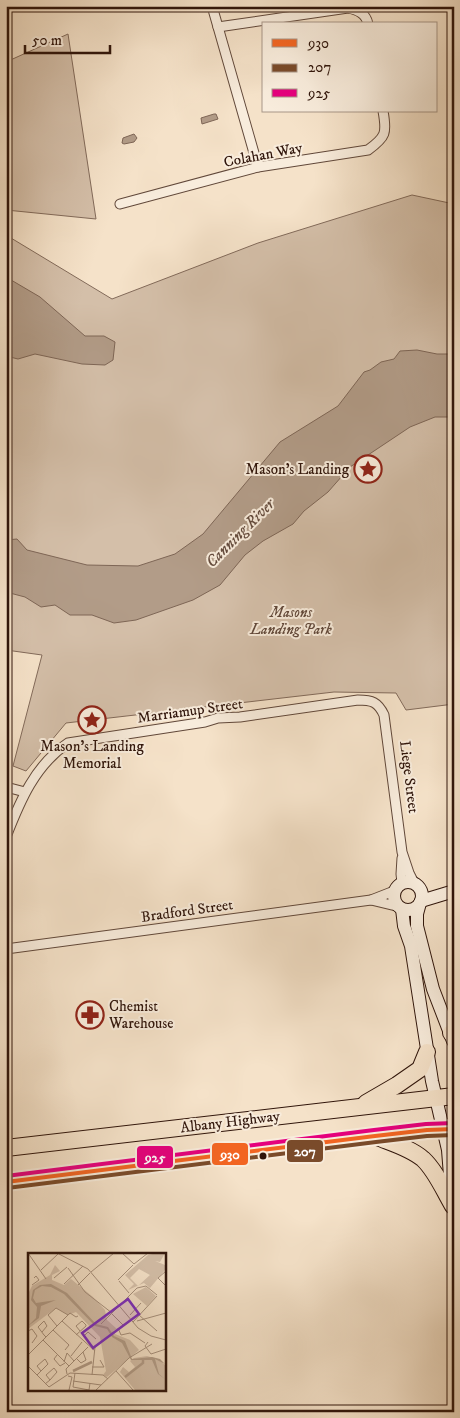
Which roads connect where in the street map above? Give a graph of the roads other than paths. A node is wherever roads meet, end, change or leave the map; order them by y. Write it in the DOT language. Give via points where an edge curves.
graph roads {
  1 [pos="212,6"];
  2 [pos="368,22"];
  3 [pos="218,27"];
  4 [pos="383,112"];
  5 [pos="258,167"];
  6 [pos="120,204"];
  7 [pos="380,707"];
  8 [pos="6,787"];
  9 [pos="25,792"];
  10 [pos="6,837"];
  11 [pos="408,886"];
  12 [pos="454,890"];
  13 [pos="371,900"];
  14 [pos="421,902"];
  15 [pos="401,908"];
  16 [pos="6,949"];
  17 [pos="453,1038"];
  18 [pos="427,1052"];
  19 [pos="454,1096"];
  20 [pos="435,1098"];
  21 [pos="362,1106"];
  22 [pos="448,1129"];
  23 [pos="375,1136"];
  24 [pos="6,1148"];
  25 [pos="6,1182"];
  26 [pos="453,1210"];
  1 -- 3 [label="street"];
  2 -- 3 [label="street" via="360,11 348,8"];
  3 -- 5 [label="street"];
  4 -- 5 [label="street, Colahan Way" via="386,128 380,142 368,150"];
  5 -- 6 [label="street, Colahan Way"];
  7 -- 9 [label="street, Marriamup Street" via="376,702 358,700 68,742 43,764"];
  7 -- 11 [label="street, Liege Street" via="386,726 402,852 401,874"];
  8 -- 9 [label="street"];
  9 -- 10 [label="street, Marriamup Street"];
  11 -- 12 [label="street"];
  11 -- 13 [label="street, Bradford Street"];
  11 -- 14 [label="street, Liege Street" via="422,895"];
  11 -- 15 [label="street, Liege Street" via="396,903"];
  12 -- 14 [label="street"];
  13 -- 15 [label="street, Bradford Street"];
  13 -- 16 [label="street, Bradford Street"];
  14 -- 15 [label="street" via="409,910"];
  14 -- 17 [label="street, Liege Street" via="417,926 433,989"];
  15 -- 18 [label="street, Liege Street" via="411,946"];
  18 -- 20 [label="street, Liege Street"];
  18 -- 21 [label="highway" via="420,1069"];
  19 -- 20 [label="highway, Albany Highway"];
  20 -- 21 [label="highway, Albany Highway"];
  20 -- 22 [label="street, Liege Street"];
  21 -- 24 [label="highway, Albany Highway"];
  22 -- 23 [label="highway"];
  22 -- 26 [label="street, Liege Street"];
  23 -- 25 [label="highway"];
  23 -- 26 [label="highway" via="423,1160 432,1170"];
}
